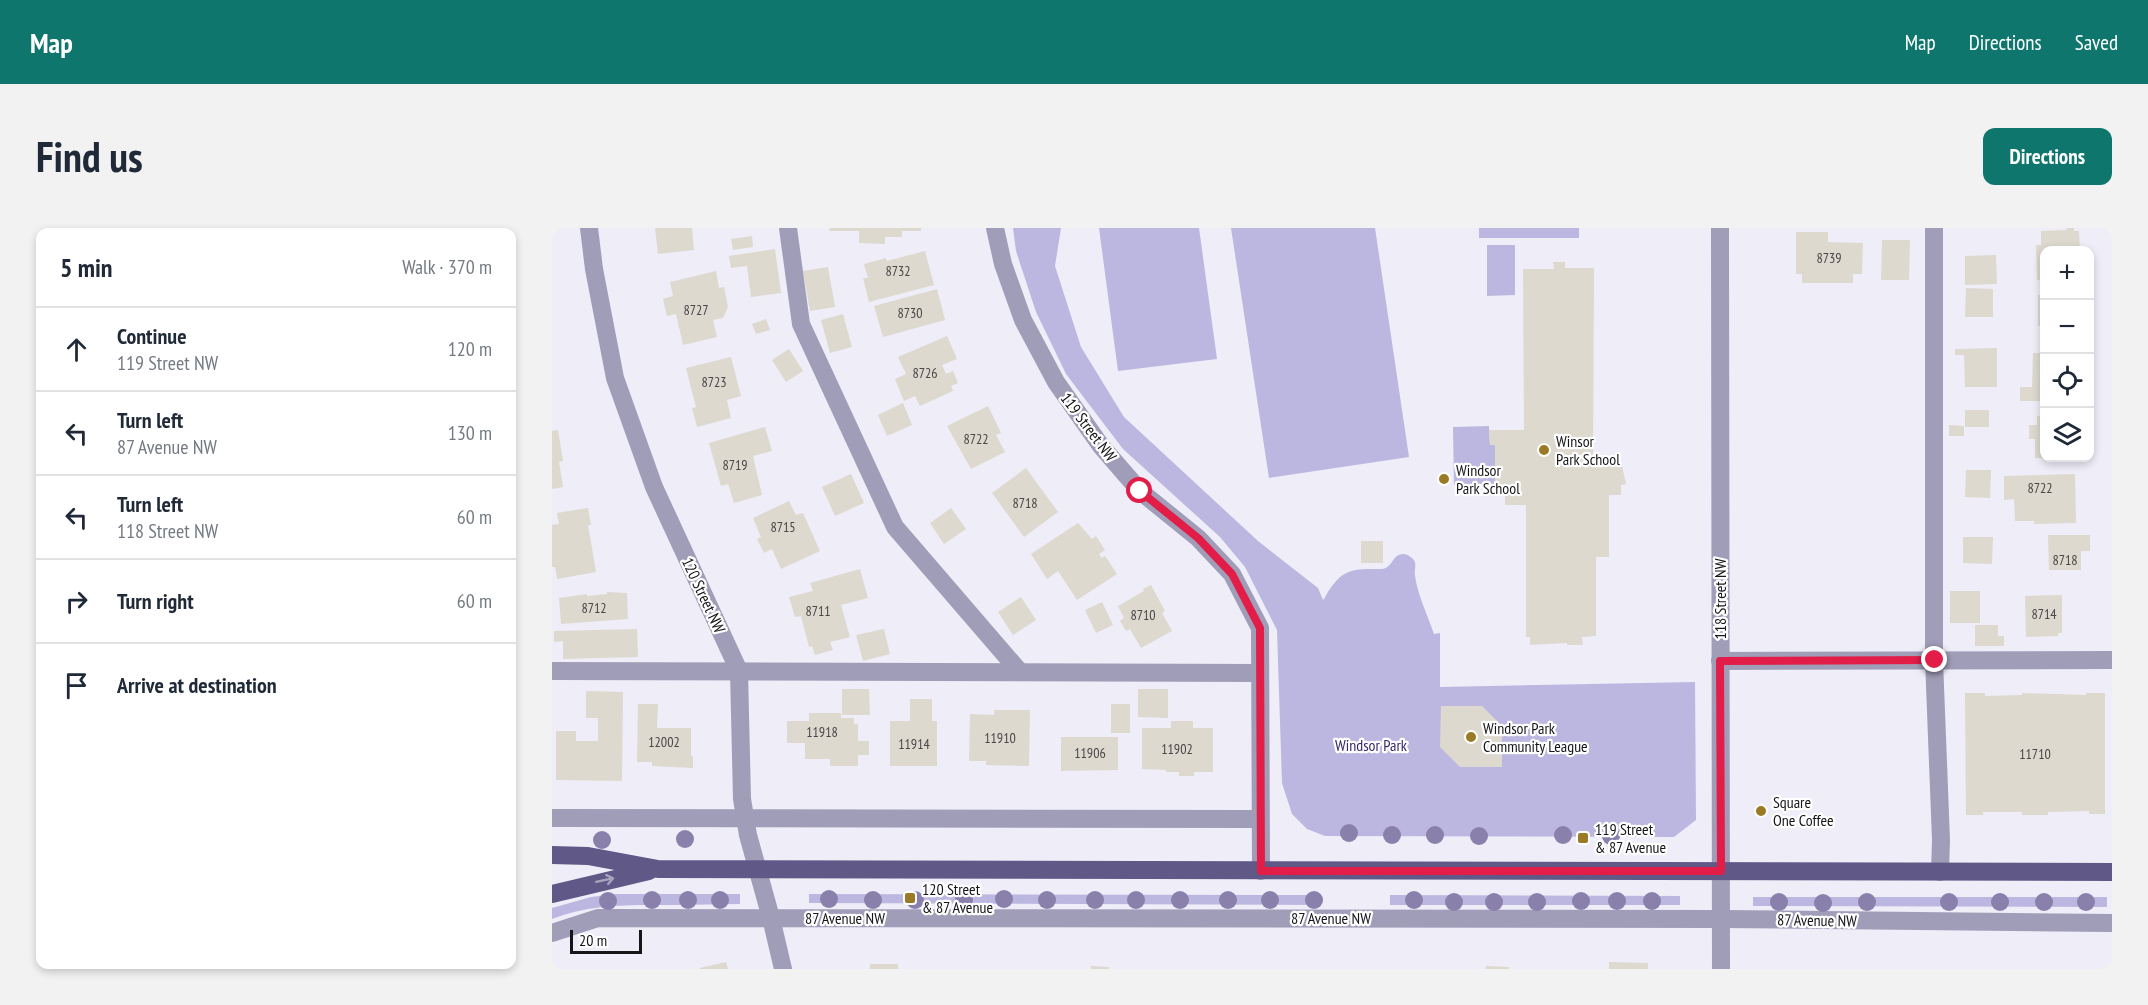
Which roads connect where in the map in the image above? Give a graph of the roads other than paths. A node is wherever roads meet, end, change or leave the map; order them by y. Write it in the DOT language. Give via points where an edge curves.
graph roads {
  1 [pos="589,228"];
  2 [pos="788,228"];
  3 [pos="995,228"];
  4 [pos="1720,228"];
  5 [pos="1935,228"];
  6 [pos="1935,660"];
  7 [pos="2112,660"];
  8 [pos="1720,661"];
  9 [pos="552,671"];
  10 [pos="739,671"];
  11 [pos="1020,672"];
  12 [pos="1259,673"];
  13 [pos="745,817"];
  14 [pos="552,818"];
  15 [pos="1260,819"];
  16 [pos="552,855"];
  17 [pos="658,869"];
  18 [pos="757,869"];
  19 [pos="1261,871"];
  20 [pos="1721,871"];
  21 [pos="1940,872"];
  22 [pos="2112,872"];
  23 [pos="552,894"];
  24 [pos="771,918"];
  25 [pos="1721,919"];
  26 [pos="2112,923"];
  27 [pos="552,933"];
  28 [pos="783,969"];
  29 [pos="1721,969"];
  1 -- 10 [label="street, 120 Street NW" via="615,378 654,487"];
  2 -- 11 [label="street" via="801,324 895,527"];
  3 -- 12 [label="street, 119 Street NW" via="1023,320 1056,382 1101,446 1140,491 1198,538 1232,574 1260,628"];
  4 -- 8 [label="street, 118 Street NW"];
  5 -- 6 [label="street"];
  6 -- 7 [label="street"];
  6 -- 8 [label="street"];
  6 -- 21 [label="street"];
  8 -- 20 [label="street, 118 Street NW"];
  9 -- 10 [label="street"];
  10 -- 11 [label="street"];
  10 -- 13 [label="street, 120 Street NW"];
  11 -- 12 [label="street"];
  12 -- 15 [label="street, 119 Street NW"];
  13 -- 14 [label="street"];
  13 -- 15 [label="street"];
  13 -- 18 [label="street, 120 Street NW"];
  15 -- 19 [label="street, 119 Street NW"];
  16 -- 17 [label="main road" via="588,855"];
  17 -- 18 [label="main road"];
  23 -- 17 [label="main road, one-way"];
  18 -- 19 [label="main road"];
  18 -- 24 [label="street, 120 Street NW"];
  19 -- 20 [label="main road"];
  20 -- 21 [label="main road"];
  20 -- 25 [label="street, 118 Street NW"];
  21 -- 22 [label="main road"];
  24 -- 25 [label="street, 87 Avenue NW"];
  24 -- 27 [label="street, 87 Avenue NW" via="598,918"];
  24 -- 28 [label="street, 120 Street NW"];
  25 -- 26 [label="street, 87 Avenue NW"];
  25 -- 29 [label="street, 118 Street NW"];
}
